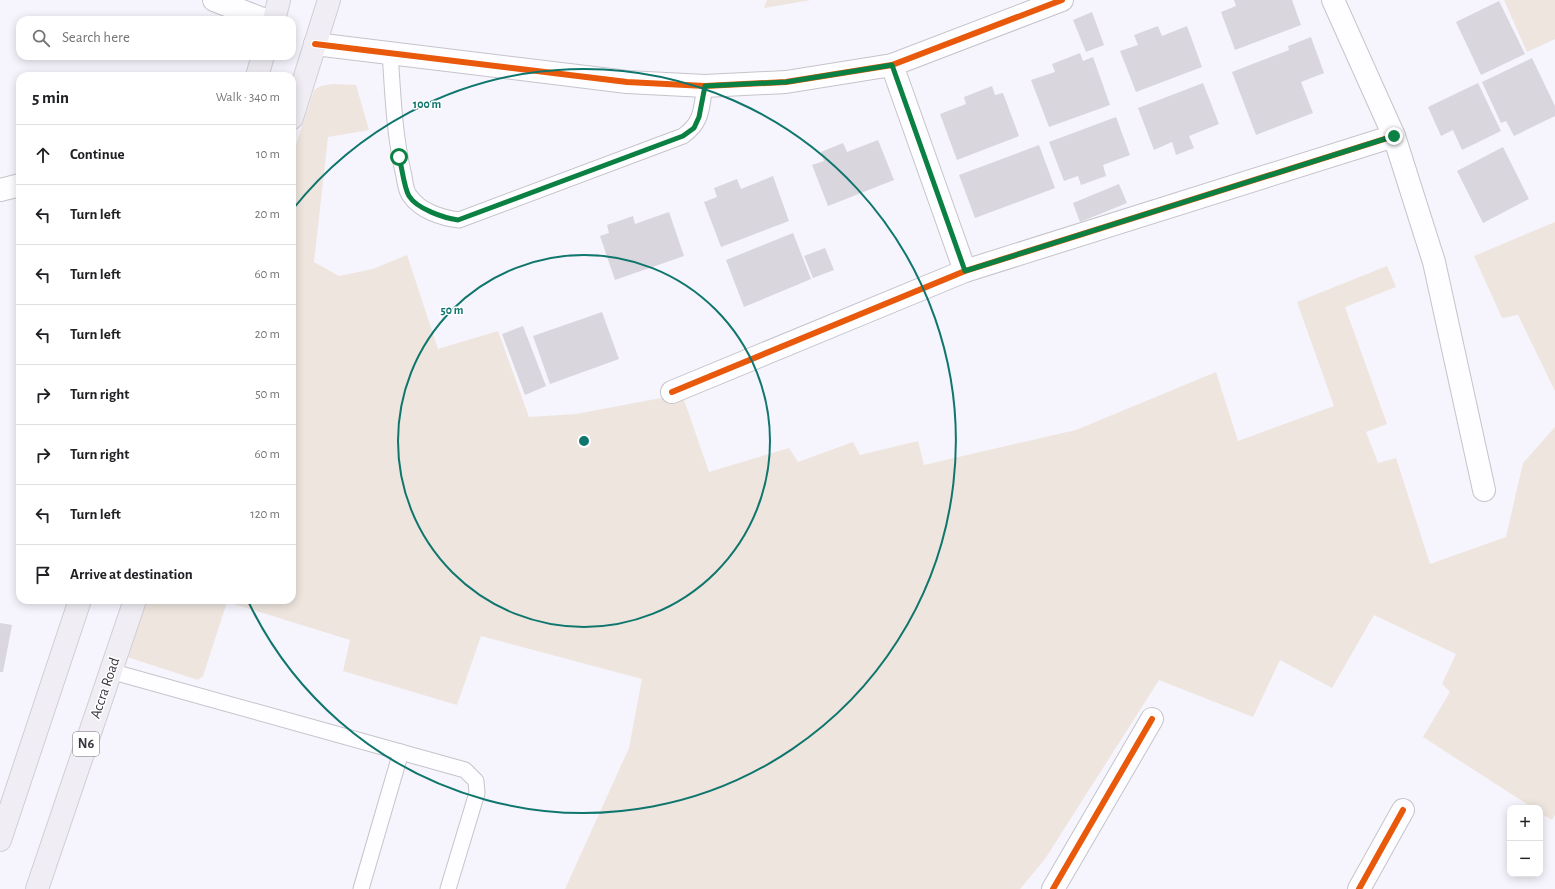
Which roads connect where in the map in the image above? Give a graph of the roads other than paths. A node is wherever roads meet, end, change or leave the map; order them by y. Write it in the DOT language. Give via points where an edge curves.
graph roads {
  1 [pos="214,0"];
  2 [pos="279,0"];
  3 [pos="329,0"];
  4 [pos="1062,0"];
  5 [pos="1333,0"];
  6 [pos="255,16"];
  7 [pos="275,16"];
  8 [pos="315,44"];
  9 [pos="390,53"];
  10 [pos="262,60"];
  11 [pos="892,65"];
  12 [pos="259,72"];
  13 [pos="705,86"];
  14 [pos="296,105"];
  15 [pos="1394,136"];
  16 [pos="16,186"];
  17 [pos="0,190"];
  18 [pos="965,271"];
  19 [pos="672,392"];
  20 [pos="1484,490"];
  21 [pos="79,604"];
  22 [pos="134,604"];
  23 [pos="110,671"];
  24 [pos="1152,719"];
  25 [pos="401,752"];
  26 [pos="1403,810"];
  27 [pos="0,840"];
  28 [pos="37,889"];
  29 [pos="361,889"];
  30 [pos="448,889"];
  31 [pos="1053,889"];
  32 [pos="1359,889"];
  1 -- 6 [label="street"];
  2 -- 7 [label="highway"];
  3 -- 8 [label="highway"];
  4 -- 11 [label="street"];
  5 -- 15 [label="street"];
  8 -- 9 [label="street"];
  8 -- 14 [label="highway"];
  9 -- 13 [label="street" via="627,82"];
  9 -- 13 [label="lane" via="399,157 409,196 424,208 445,218 458,220 683,136 694,128 699,117"];
  10 -- 12 [label="highway"];
  11 -- 13 [label="street" via="786,82"];
  11 -- 18 [label="street"];
  15 -- 18 [label="street"];
  15 -- 20 [label="street" via="1434,262"];
  16 -- 17 [label="street"];
  18 -- 19 [label="street"];
  21 -- 27 [label="highway"];
  22 -- 23 [label="highway, Accra Road / N6"];
  23 -- 25 [label="lane"];
  23 -- 28 [label="highway, Accra Road / N6"];
  24 -- 31 [label="street"];
  25 -- 29 [label="lane"];
  25 -- 30 [label="lane" via="465,770 476,781 477,793"];
  26 -- 32 [label="street"];
}
